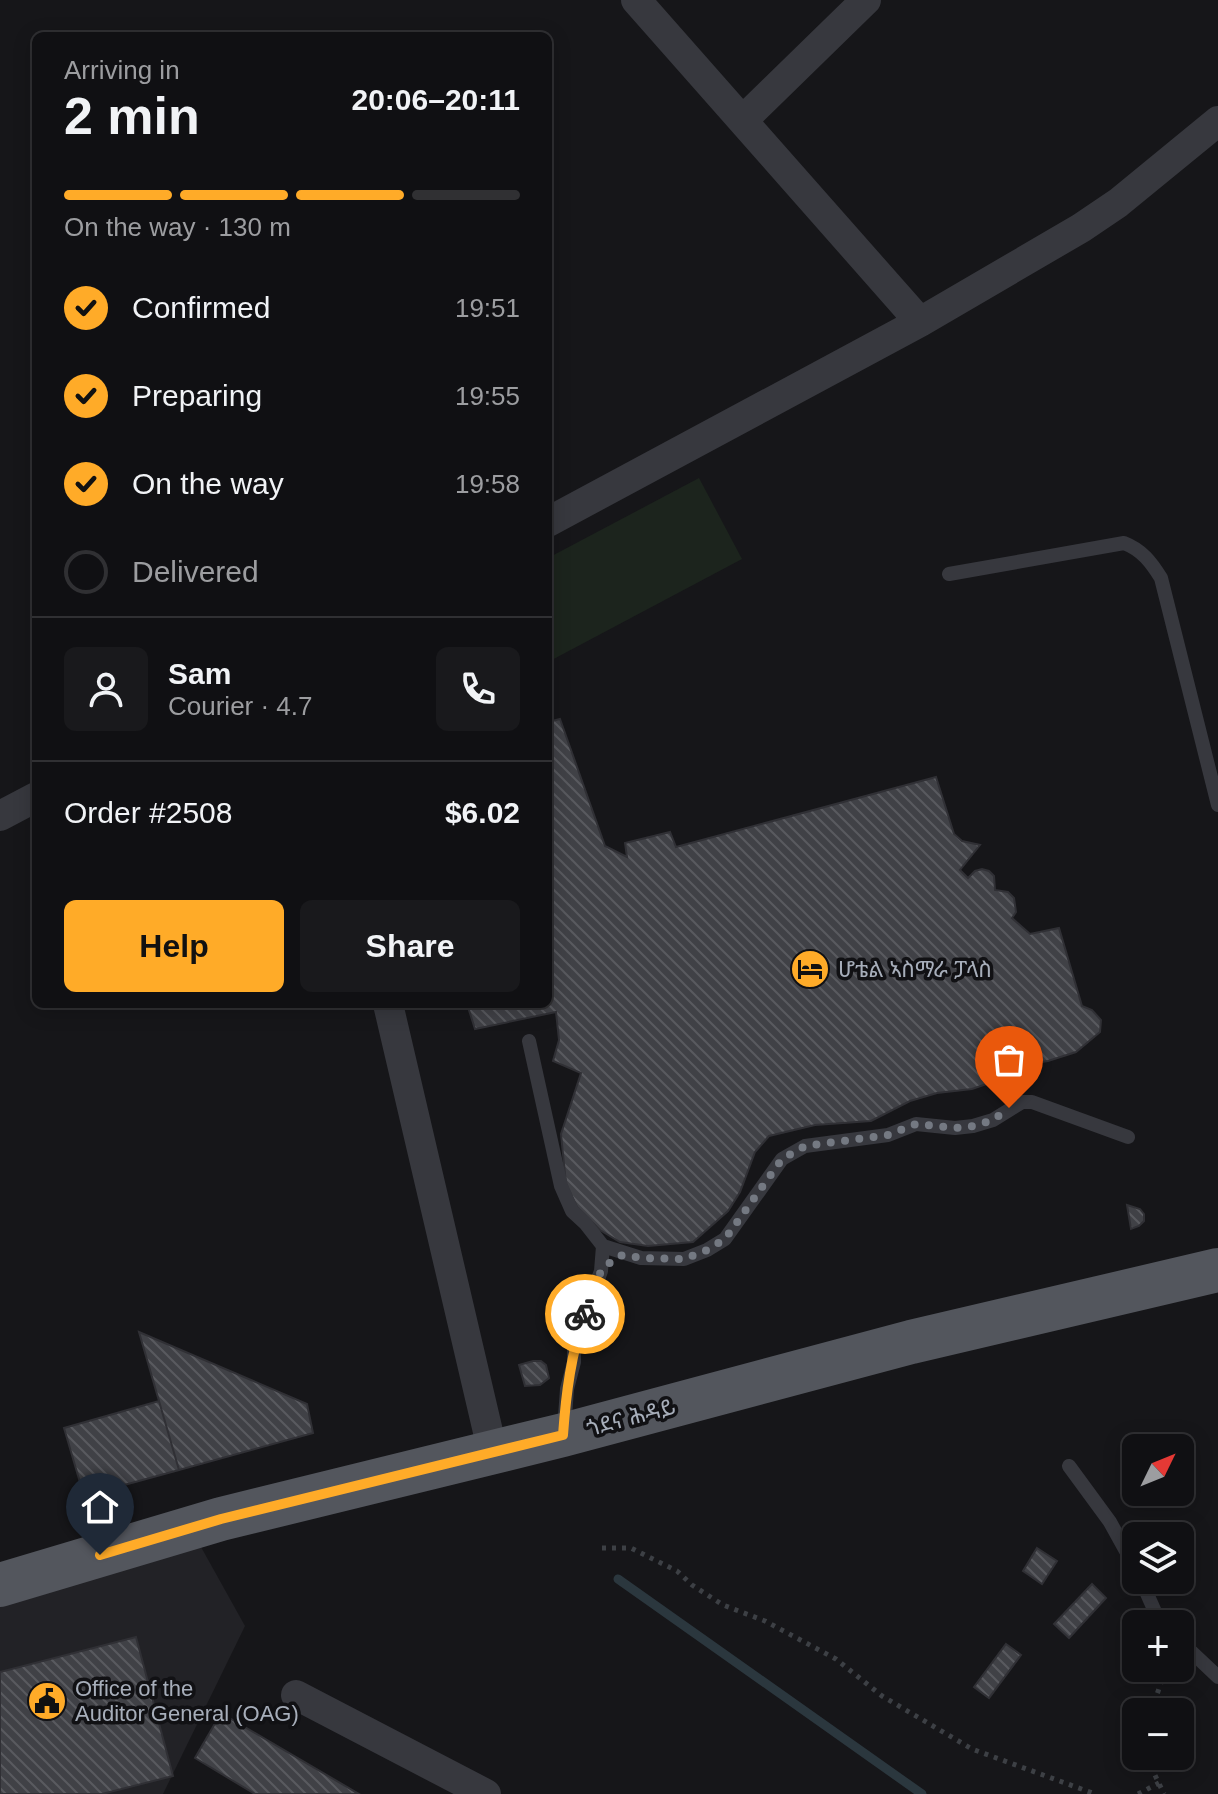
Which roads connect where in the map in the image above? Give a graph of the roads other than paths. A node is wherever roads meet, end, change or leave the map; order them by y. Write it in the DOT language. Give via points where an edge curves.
graph roads {
  1 [pos="636,0"];
  2 [pos="866,0"];
  3 [pos="743,120"];
  4 [pos="1218,121"];
  5 [pos="920,322"];
  6 [pos="552,520"];
  7 [pos="949,574"];
  8 [pos="32,799"];
  9 [pos="1218,805"];
  10 [pos="0,816"];
  11 [pos="389,1008"];
  12 [pos="529,1041"];
  13 [pos="1128,1137"];
  14 [pos="603,1246"];
  15 [pos="623,1255"];
  16 [pos="1218,1270"];
  17 [pos="601,1271"];
  18 [pos="563,1435"];
  19 [pos="493,1453"];
  20 [pos="1069,1466"];
  21 [pos="1122,1544"];
  22 [pos="0,1585"];
  23 [pos="1194,1654"];
  24 [pos="1218,1677"];
  25 [pos="296,1695"];
  26 [pos="486,1794"];
  1 -- 3 [label="street"];
  2 -- 3 [label="street"];
  3 -- 5 [label="street"];
  4 -- 5 [label="street" via="1100,216"];
  5 -- 6 [label="street"];
  7 -- 9 [label="lane" via="1124,543 1136,547 1161,578"];
  8 -- 10 [label="street"];
  11 -- 19 [label="street"];
  12 -- 14 [label="lane" via="561,1186 572,1211"];
  13 -- 15 [label="lane" via="1022,1102 973,1126 916,1124 888,1135 805,1146 782,1159 725,1239 707,1250 684,1259"];
  14 -- 15 [label="lane"];
  14 -- 17 [label="lane"];
  15 -- 17 [label="lane"];
  16 -- 18 [label="main road, ጎደና ሕዳይ" via="911,1342"];
  17 -- 18 [label="lane" via="574,1344"];
  18 -- 19 [label="main road, ጎደና ሕዳይ"];
  19 -- 22 [label="main road, ጎደና ሕዳይ" via="221,1519"];
  20 -- 21 [label="lane"];
  23 -- 24 [label="lane"];
  25 -- 26 [label="street"];
}
